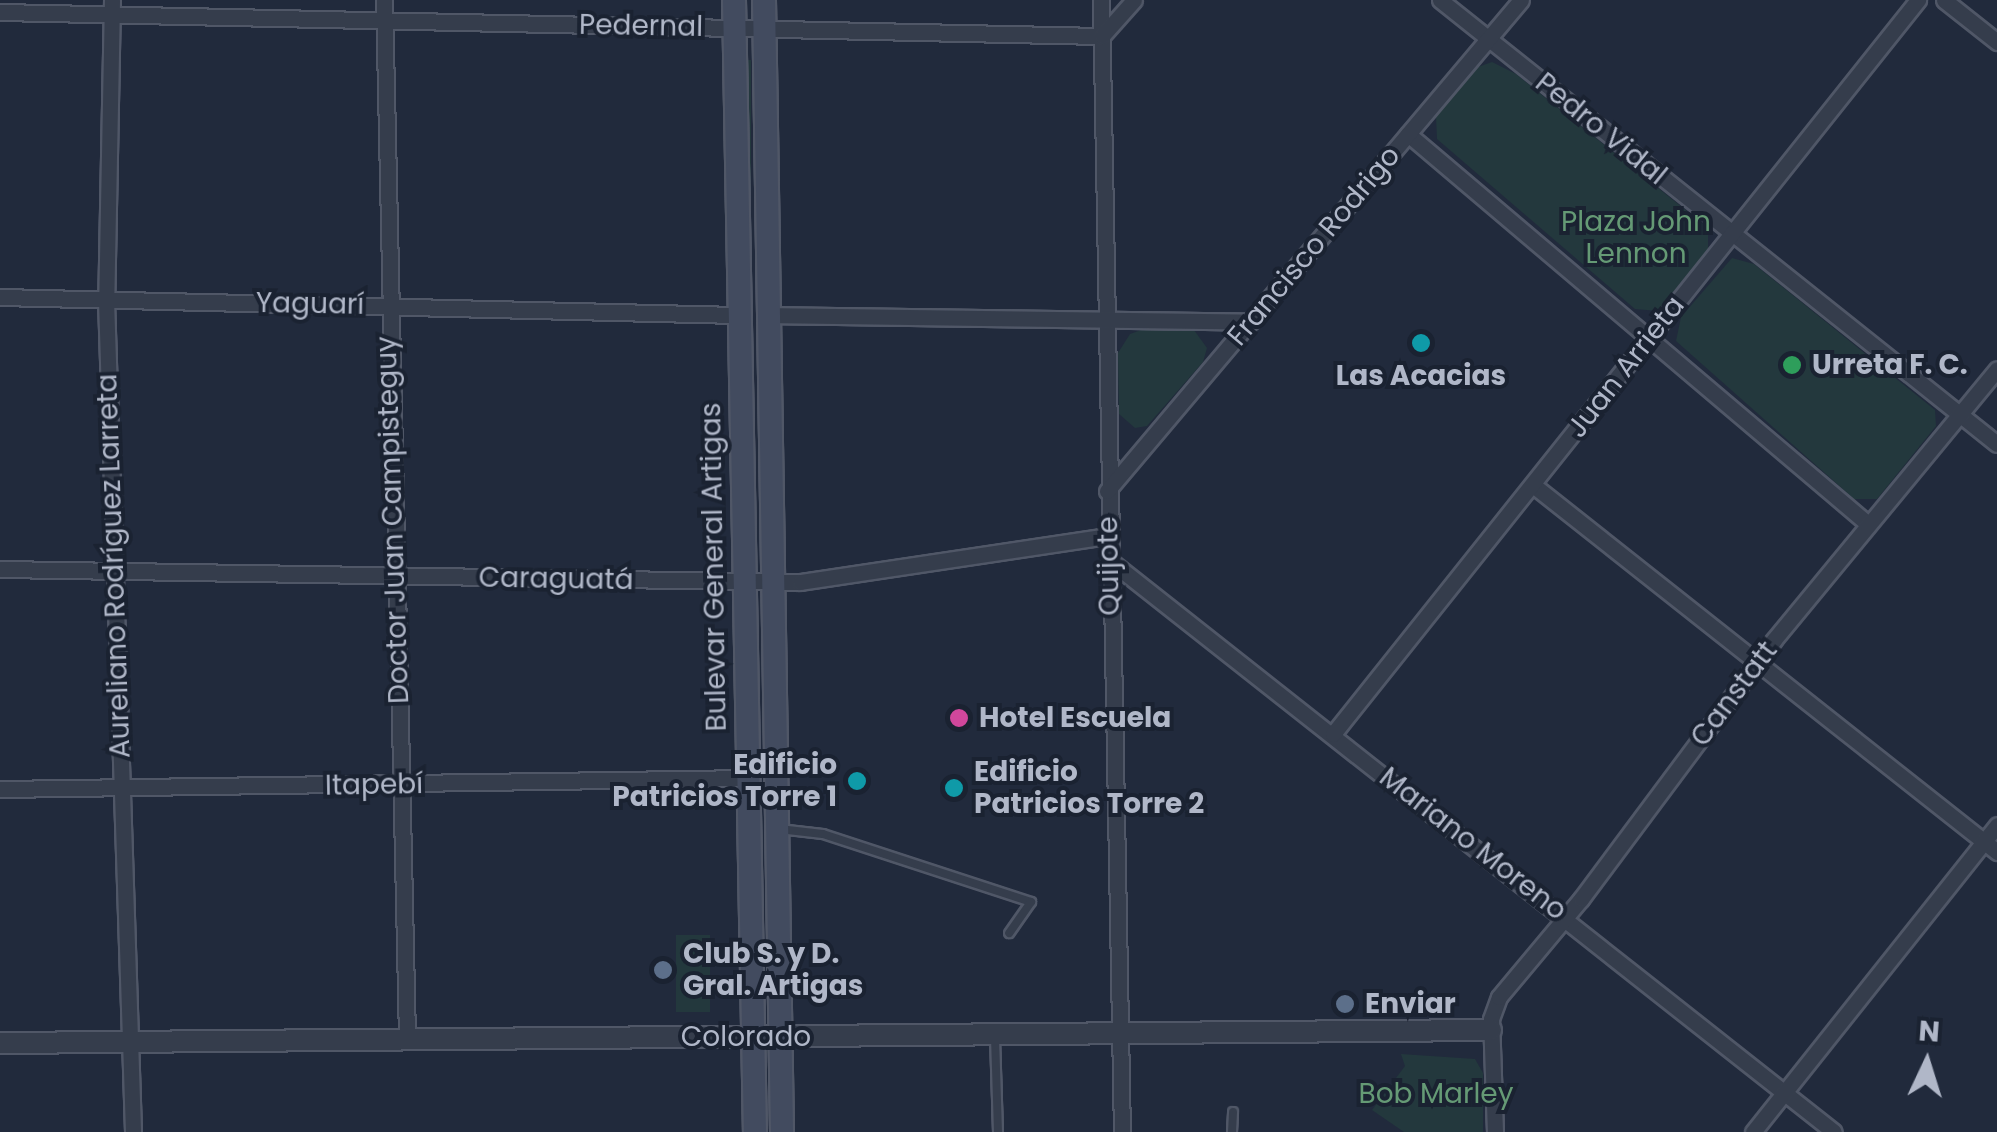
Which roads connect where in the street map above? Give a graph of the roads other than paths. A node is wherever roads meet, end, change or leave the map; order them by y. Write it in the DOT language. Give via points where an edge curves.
graph roads {
  1 [pos="384,0"];
  2 [pos="734,0"];
  3 [pos="764,0"];
  4 [pos="1101,0"];
  5 [pos="1134,0"];
  6 [pos="1440,0"];
  7 [pos="1520,0"];
  8 [pos="1918,0"];
  9 [pos="1944,0"];
  10 [pos="112,7"];
  11 [pos="0,12"];
  12 [pos="384,21"];
  13 [pos="734,28"];
  14 [pos="764,30"];
  15 [pos="1102,36"];
  16 [pos="1489,39"];
  17 [pos="1997,42"];
  18 [pos="1408,134"];
  19 [pos="1731,234"];
  20 [pos="0,297"];
  21 [pos="106,300"];
  22 [pos="387,306"];
  23 [pos="739,314"];
  24 [pos="770,316"];
  25 [pos="1106,318"];
  26 [pos="1251,322"];
  27 [pos="1648,340"];
  28 [pos="1997,369"];
  29 [pos="1960,414"];
  30 [pos="1997,444"];
  31 [pos="1533,485"];
  32 [pos="1107,490"];
  33 [pos="1868,524"];
  34 [pos="1108,536"];
  35 [pos="1109,560"];
  36 [pos="0,569"];
  37 [pos="116,571"];
  38 [pos="394,577"];
  39 [pos="744,581"];
  40 [pos="772,582"];
  41 [pos="1757,664"];
  42 [pos="1334,734"];
  43 [pos="748,778"];
  44 [pos="401,784"];
  45 [pos="120,786"];
  46 [pos="0,789"];
  47 [pos="1997,825"];
  48 [pos="779,829"];
  49 [pos="1990,846"];
  50 [pos="1566,918"];
  51 [pos="1009,933"];
  52 [pos="1491,1030"];
  53 [pos="1120,1034"];
  54 [pos="994,1035"];
  55 [pos="753,1037"];
  56 [pos="780,1037"];
  57 [pos="407,1040"];
  58 [pos="132,1042"];
  59 [pos="0,1044"];
  60 [pos="1785,1092"];
  61 [pos="1232,1112"];
  62 [pos="133,1132"];
  63 [pos="754,1132"];
  64 [pos="782,1132"];
  65 [pos="998,1132"];
  66 [pos="1122,1132"];
  67 [pos="1232,1132"];
  68 [pos="1494,1132"];
  69 [pos="1753,1132"];
  70 [pos="1834,1132"];
  1 -- 12 [label="street, Doctor Juan Campisteguy"];
  2 -- 13 [label="main road, Bulevar General Artigas"];
  3 -- 14 [label="main road, Bulevar General Artigas"];
  4 -- 15 [label="street, Quijote"];
  5 -- 15 [label="street"];
  6 -- 16 [label="street, Pedro Vidal"];
  7 -- 16 [label="street, Francisco Rodrigo"];
  8 -- 19 [label="street, Juan Arrieta"];
  9 -- 17 [label="street"];
  10 -- 11 [label="street, Pedernal"];
  10 -- 12 [label="street, Pedernal"];
  10 -- 21 [label="street, Aureliano Rodríguez Larreta"];
  12 -- 13 [label="street, Pedernal"];
  12 -- 22 [label="street, Doctor Juan Campisteguy"];
  13 -- 14 [label="street, Pedernal"];
  13 -- 23 [label="main road, Bulevar General Artigas"];
  14 -- 15 [label="street, Pedernal"];
  14 -- 24 [label="main road, Bulevar General Artigas"];
  15 -- 25 [label="street, Quijote"];
  16 -- 18 [label="street, Francisco Rodrigo"];
  16 -- 19 [label="street, Pedro Vidal"];
  18 -- 26 [label="street, Francisco Rodrigo"];
  18 -- 27 [label="street"];
  19 -- 27 [label="street, Juan Arrieta"];
  19 -- 29 [label="street, Pedro Vidal"];
  20 -- 21 [label="street, Yaguarí"];
  21 -- 22 [label="street, Yaguarí"];
  21 -- 37 [label="street, Aureliano Rodríguez Larreta"];
  22 -- 23 [label="street, Yaguarí"];
  22 -- 38 [label="street, Doctor Juan Campisteguy"];
  23 -- 39 [label="main road, Bulevar General Artigas"];
  24 -- 25 [label="street"];
  24 -- 40 [label="main road, Bulevar General Artigas"];
  25 -- 26 [label="street"];
  25 -- 32 [label="street, Quijote"];
  26 -- 32 [label="street, Francisco Rodrigo"];
  27 -- 31 [label="street, Juan Arrieta"];
  27 -- 33 [label="street"];
  28 -- 29 [label="street, Canstatt"];
  29 -- 30 [label="street, Pedro Vidal"];
  29 -- 33 [label="street, Canstatt"];
  31 -- 41 [label="street"];
  31 -- 42 [label="street, Juan Arrieta"];
  32 -- 34 [label="street, Quijote"];
  33 -- 41 [label="street, Canstatt"];
  34 -- 35 [label="street, Quijote"];
  34 -- 40 [label="street, Caraguatá"];
  35 -- 42 [label="street, Mariano Moreno"];
  35 -- 53 [label="street, Quijote"];
  36 -- 37 [label="street, Caraguatá"];
  37 -- 38 [label="street, Caraguatá"];
  37 -- 45 [label="street, Aureliano Rodríguez Larreta"];
  38 -- 39 [label="street, Caraguatá"];
  38 -- 44 [label="street, Doctor Juan Campisteguy"];
  39 -- 40 [label="street, Caraguatá"];
  39 -- 43 [label="main road, Bulevar General Artigas"];
  40 -- 48 [label="main road, Bulevar General Artigas"];
  41 -- 49 [label="street"];
  41 -- 50 [label="street, Canstatt"];
  42 -- 50 [label="street, Mariano Moreno"];
  43 -- 44 [label="street, Itapebí"];
  43 -- 55 [label="main road, Bulevar General Artigas"];
  44 -- 45 [label="street, Itapebí"];
  44 -- 57 [label="street, Doctor Juan Campisteguy"];
  45 -- 46 [label="street, Itapebí"];
  45 -- 58 [label="street, Aureliano Rodríguez Larreta"];
  47 -- 49 [label="street"];
  48 -- 51 [label="lane" via="823,834 1031,902"];
  48 -- 56 [label="main road, Bulevar General Artigas"];
  49 -- 60 [label="street"];
  50 -- 52 [label="street, Canstatt" via="1498,997"];
  50 -- 60 [label="street, Mariano Moreno"];
  52 -- 53 [label="street, Colorado"];
  52 -- 68 [label="street"];
  53 -- 54 [label="street, Colorado"];
  53 -- 66 [label="street, Quijote"];
  54 -- 56 [label="street, Colorado"];
  54 -- 65 [label="lane"];
  55 -- 56 [label="street, Colorado"];
  55 -- 57 [label="street, Colorado"];
  55 -- 63 [label="main road, Bulevar General Artigas"];
  56 -- 64 [label="main road, Bulevar General Artigas"];
  57 -- 58 [label="street, Colorado"];
  58 -- 59 [label="street, Colorado"];
  58 -- 62 [label="street, Aureliano Rodríguez Larreta"];
  60 -- 69 [label="street"];
  60 -- 70 [label="street, Mariano Moreno"];
  61 -- 67 [label="lane"];
}
